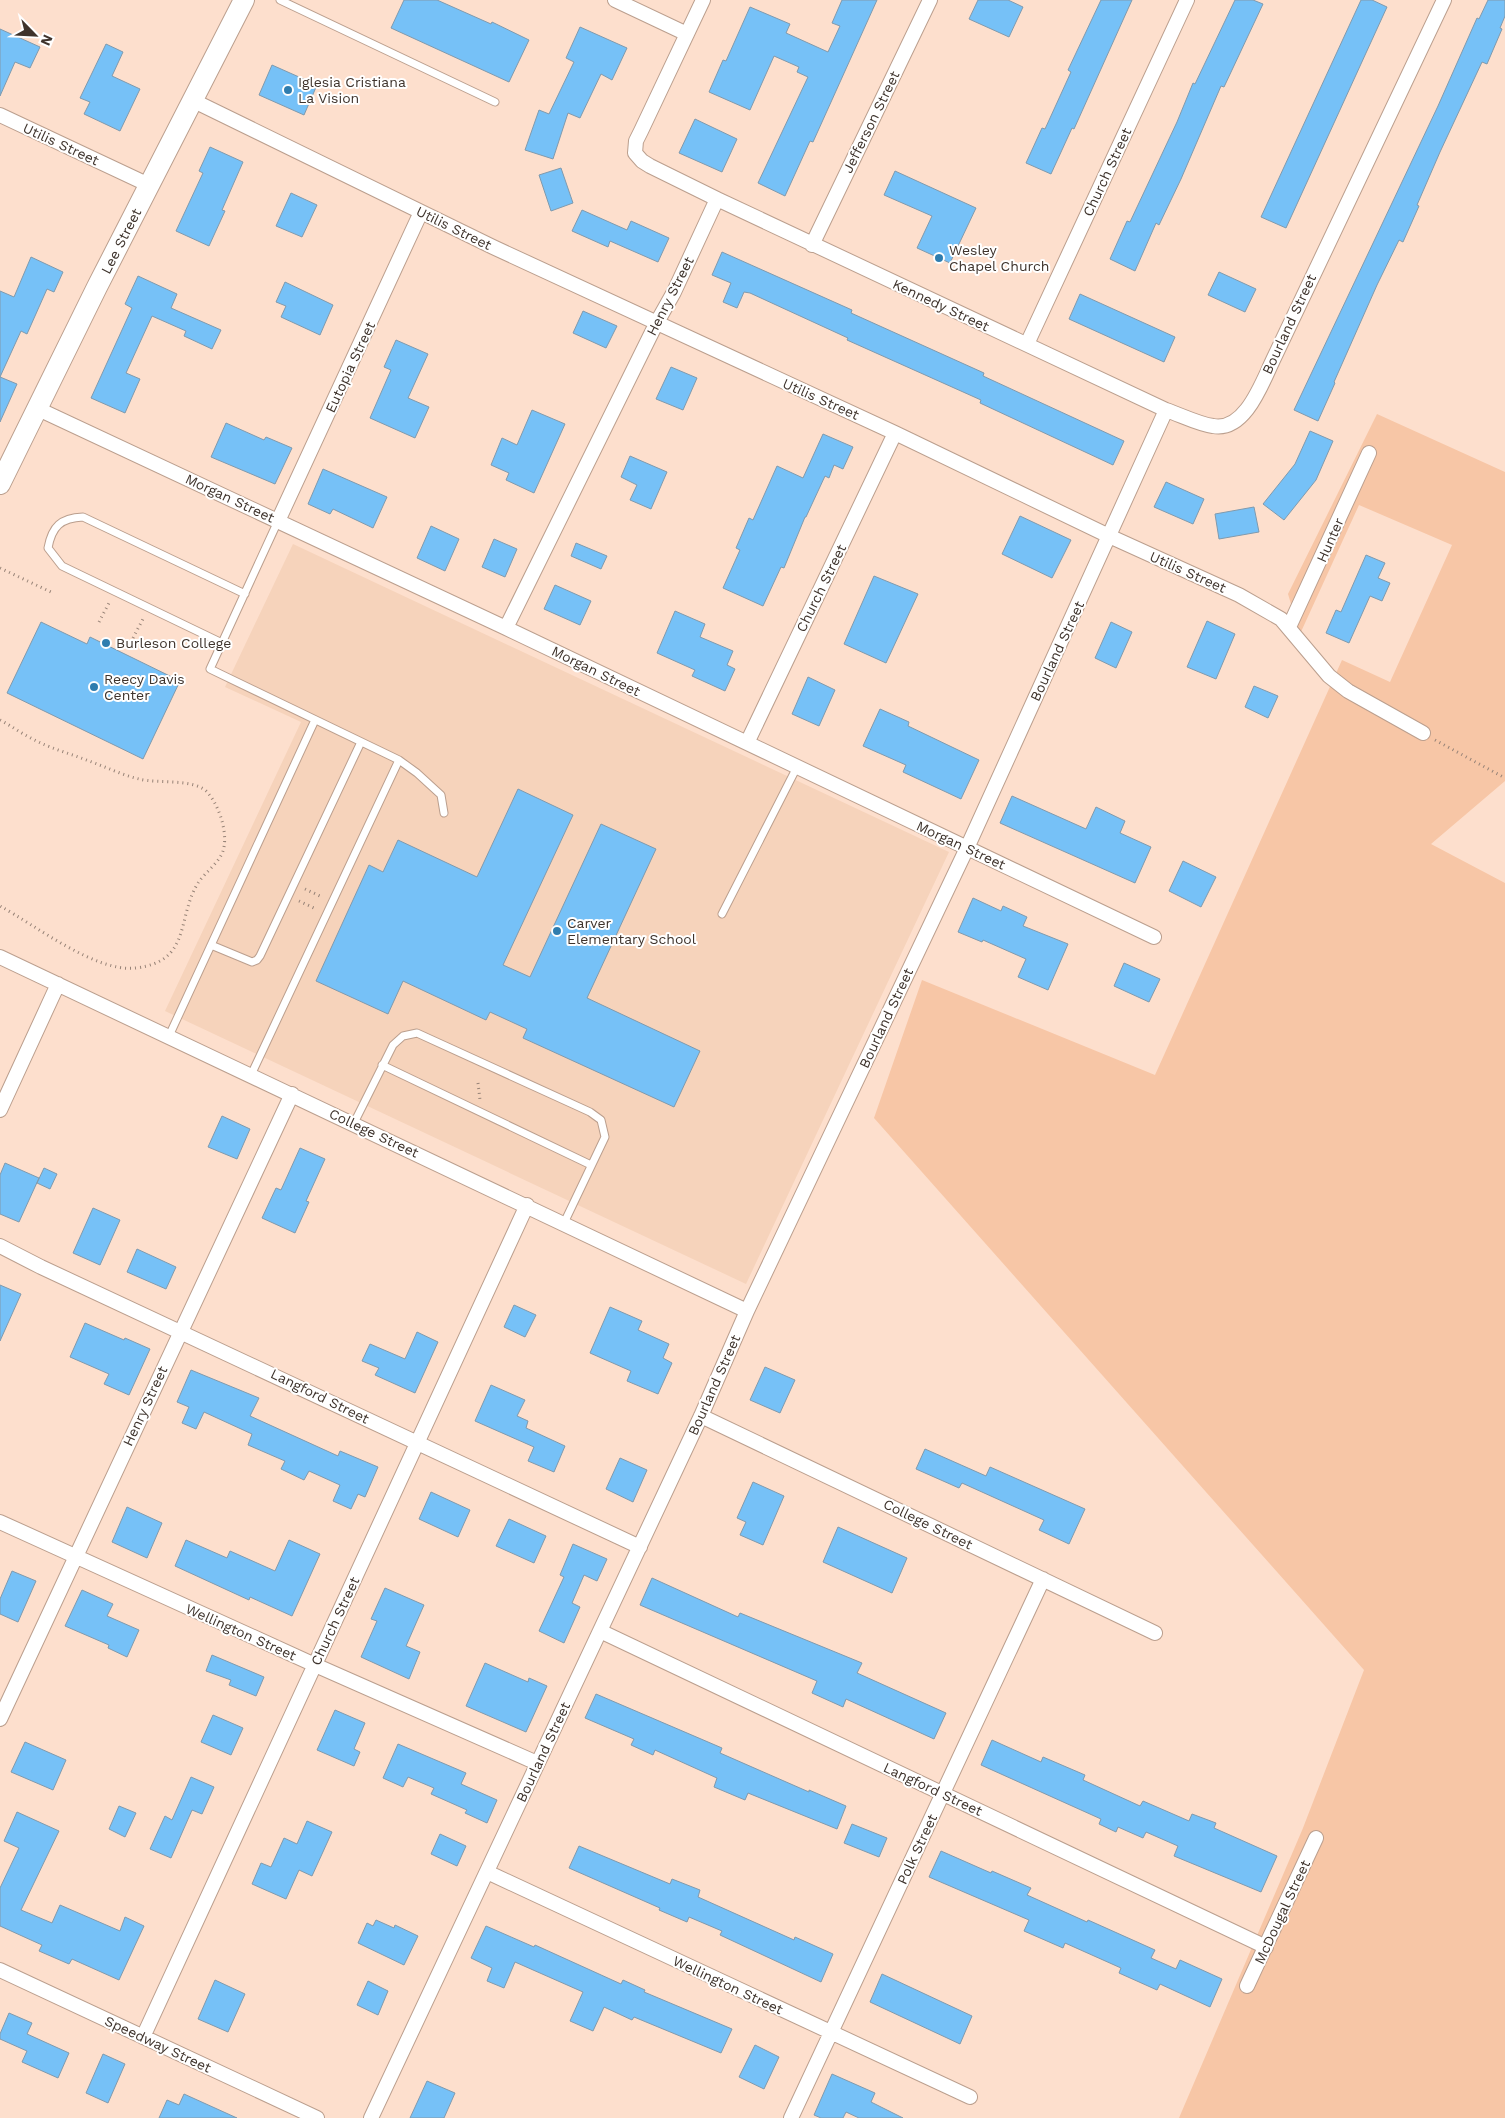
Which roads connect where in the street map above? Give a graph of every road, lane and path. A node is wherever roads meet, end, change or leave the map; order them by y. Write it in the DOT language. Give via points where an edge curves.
graph roads {
  1 [pos="244,0"];
  2 [pos="280,0"];
  3 [pos="615,0"];
  4 [pos="703,0"];
  5 [pos="930,0"];
  6 [pos="1187,0"];
  7 [pos="1444,0"];
  8 [pos="687,34"];
  9 [pos="194,101"];
  10 [pos="495,102"];
  11 [pos="0,115"];
  12 [pos="149,185"];
  13 [pos="717,199"];
  14 [pos="420,212"];
  15 [pos="812,245"];
  16 [pos="656,324"];
  17 [pos="1027,344"];
  18 [pos="36,408"];
  19 [pos="1166,410"];
  20 [pos="895,433"];
  21 [pos="1369,454"];
  22 [pos="0,484"];
  23 [pos="278,521"];
  24 [pos="1109,536"];
  25 [pos="0,568"];
  26 [pos="53,593"];
  27 [pos="245,594"];
  28 [pos="110,600"];
  29 [pos="144,616"];
  30 [pos="99,622"];
  31 [pos="1289,627"];
  32 [pos="506,628"];
  33 [pos="133,638"];
  34 [pos="222,643"];
  35 [pos="0,720"];
  36 [pos="315,720"];
  37 [pos="1423,734"];
  38 [pos="361,742"];
  39 [pos="747,743"];
  40 [pos="399,760"];
  41 [pos="796,767"];
  42 [pos="1505,778"];
  43 [pos="444,814"];
  44 [pos="967,848"];
  45 [pos="305,889"];
  46 [pos="320,896"];
  47 [pos="298,901"];
  48 [pos="0,906"];
  49 [pos="314,908"];
  50 [pos="722,914"];
  51 [pos="1154,937"];
  52 [pos="211,945"];
  53 [pos="0,957"];
  54 [pos="58,984"];
  55 [pos="169,1036"];
  56 [pos="382,1065"];
  57 [pos="250,1075"];
  58 [pos="478,1083"];
  59 [pos="292,1094"];
  60 [pos="480,1103"];
  61 [pos="0,1110"];
  62 [pos="354,1123"];
  63 [pos="592,1165"];
  64 [pos="527,1205"];
  65 [pos="564,1223"];
  66 [pos="0,1246"];
  67 [pos="747,1311"];
  68 [pos="180,1331"];
  69 [pos="701,1416"];
  70 [pos="417,1443"];
  71 [pos="0,1522"];
  72 [pos="640,1547"];
  73 [pos="76,1557"];
  74 [pos="1043,1580"];
  75 [pos="600,1631"];
  76 [pos="1155,1633"];
  77 [pos="315,1665"];
  78 [pos="0,1719"];
  79 [pos="537,1763"];
  80 [pos="943,1794"];
  81 [pos="1316,1838"];
  82 [pos="487,1872"];
  83 [pos="1266,1947"];
  84 [pos="0,1970"];
  85 [pos="1247,1986"];
  86 [pos="831,2033"];
  87 [pos="143,2037"];
  88 [pos="970,2097"];
  89 [pos="317,2118"];
  90 [pos="371,2118"];
  91 [pos="791,2118"];
  1 -- 9 [label="main road, Lee Street"];
  2 -- 10 [label="lane"];
  3 -- 8 [label="street"];
  4 -- 8 [label="street"];
  5 -- 15 [label="street, Jefferson Street"];
  6 -- 17 [label="street, Church Street"];
  7 -- 19 [label="street, Bourland Street" via="1253,399 1231,425 1213,426"];
  8 -- 13 [label="street" via="640,131 635,153 650,166"];
  9 -- 12 [label="main road, Lee Street"];
  9 -- 14 [label="street, Utilis Street"];
  11 -- 12 [label="street, Utilis Street"];
  12 -- 18 [label="main road, Lee Street"];
  13 -- 15 [label="street, Kennedy Street"];
  13 -- 16 [label="street, Henry Street"];
  14 -- 16 [label="street, Utilis Street"];
  14 -- 23 [label="street, Eutopia Street"];
  15 -- 17 [label="street, Kennedy Street"];
  16 -- 20 [label="street, Utilis Street"];
  16 -- 32 [label="street, Henry Street"];
  17 -- 19 [label="street, Kennedy Street"];
  18 -- 22 [label="main road, Lee Street"];
  18 -- 23 [label="street, Morgan Street"];
  19 -- 24 [label="street, Bourland Street"];
  20 -- 24 [label="street, Utilis Street"];
  20 -- 39 [label="street, Church Street"];
  21 -- 31 [label="street, Hunter"];
  23 -- 27 [label="lane"];
  23 -- 32 [label="street, Morgan Street"];
  24 -- 31 [label="street, Utilis Street" via="1239,595"];
  24 -- 44 [label="street, Bourland Street"];
  25 -- 26 [label="path"];
  27 -- 34 [label="lane"];
  27 -- 34 [label="lane" via="83,518 70,518 59,523 50,534 48,548 62,566"];
  28 -- 30 [label="path"];
  29 -- 33 [label="path"];
  31 -- 37 [label="street, Utilis Street" via="1316,661 1348,691"];
  32 -- 39 [label="street, Morgan Street"];
  34 -- 36 [label="lane" via="210,669"];
  35 -- 48 [label="path" via="30,738 140,779 182,783 207,791 215,803 224,835 224,848 198,883 174,948 164,960 152,965 117,968 104,964"];
  36 -- 38 [label="lane"];
  36 -- 52 [label="lane"];
  37 -- 42 [label="path"];
  38 -- 40 [label="lane"];
  38 -- 52 [label="lane" via="260,956 252,962"];
  39 -- 41 [label="street, Morgan Street"];
  40 -- 43 [label="lane" via="441,796"];
  40 -- 57 [label="lane"];
  41 -- 44 [label="street, Morgan Street"];
  41 -- 50 [label="lane"];
  44 -- 51 [label="street, Morgan Street"];
  44 -- 67 [label="street, Bourland Street"];
  45 -- 46 [label="path"];
  47 -- 49 [label="path"];
  52 -- 55 [label="lane"];
  53 -- 54 [label="street, College Street"];
  54 -- 55 [label="street, College Street"];
  54 -- 61 [label="street"];
  55 -- 57 [label="street, College Street"];
  56 -- 62 [label="lane"];
  56 -- 63 [label="lane"];
  56 -- 63 [label="lane" via="402,1036 417,1034 590,1112 601,1120 605,1137"];
  57 -- 59 [label="street, College Street"];
  58 -- 60 [label="path"];
  59 -- 62 [label="street, College Street"];
  59 -- 68 [label="street, Henry Street"];
  62 -- 64 [label="street, College Street"];
  63 -- 65 [label="lane"];
  64 -- 65 [label="street, College Street"];
  64 -- 70 [label="street, Church Street"];
  65 -- 67 [label="street, College Street"];
  66 -- 68 [label="street, Langford Street"];
  67 -- 69 [label="street, Bourland Street"];
  68 -- 70 [label="street, Langford Street"];
  68 -- 73 [label="street, Henry Street"];
  69 -- 72 [label="street, Bourland Street"];
  69 -- 74 [label="street, College Street"];
  70 -- 72 [label="street, Langford Street"];
  70 -- 77 [label="street, Church Street"];
  71 -- 73 [label="street, Wellington Street"];
  72 -- 75 [label="street, Bourland Street"];
  73 -- 77 [label="street, Wellington Street"];
  73 -- 78 [label="street, Henry Street"];
  74 -- 76 [label="street, College Street"];
  74 -- 80 [label="street, Polk Street"];
  75 -- 79 [label="street, Bourland Street"];
  75 -- 80 [label="street, Langford Street"];
  77 -- 79 [label="street, Wellington Street"];
  77 -- 87 [label="street, Church Street"];
  79 -- 82 [label="street, Bourland Street"];
  80 -- 83 [label="street, Langford Street"];
  80 -- 86 [label="street, Polk Street"];
  81 -- 83 [label="street, McDougal Street"];
  82 -- 86 [label="street, Wellington Street"];
  82 -- 90 [label="street, Bourland Street"];
  83 -- 85 [label="street, McDougal Street"];
  84 -- 87 [label="street, Speedway Street"];
  86 -- 88 [label="street, Wellington Street"];
  86 -- 91 [label="street, Polk Street"];
  87 -- 89 [label="street, Speedway Street"];
}
